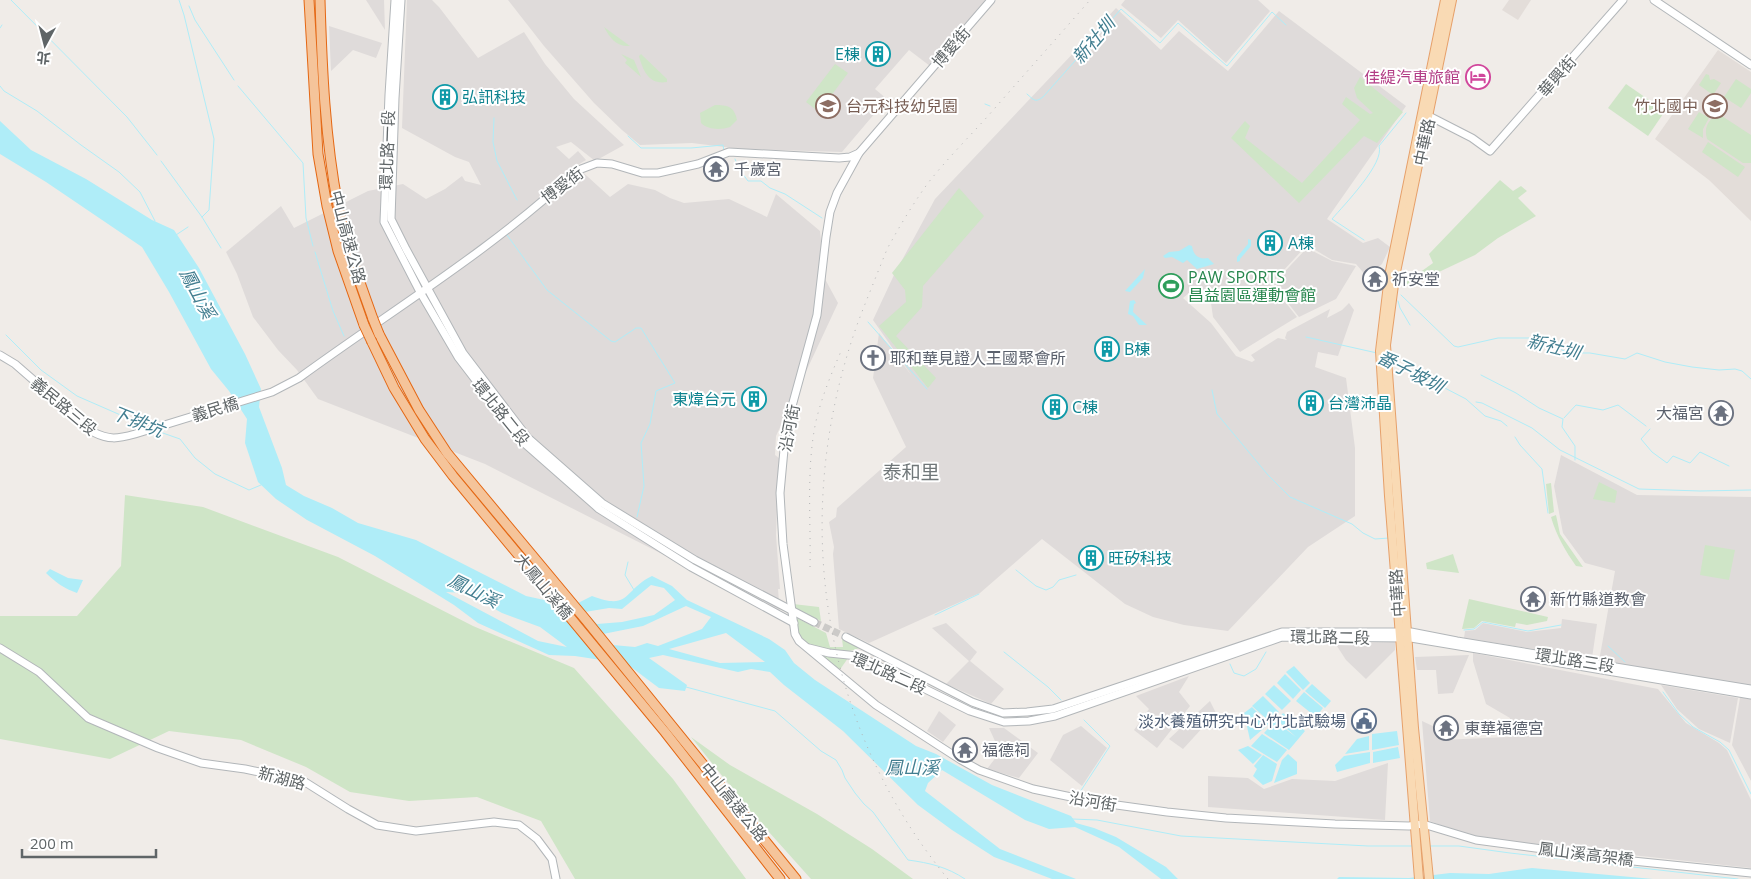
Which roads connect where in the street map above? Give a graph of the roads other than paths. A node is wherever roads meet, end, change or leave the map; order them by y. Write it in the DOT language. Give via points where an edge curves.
graph roads {
  1 [pos="309,0"];
  2 [pos="320,0"];
  3 [pos="395,0"];
  4 [pos="401,0"];
  5 [pos="991,0"];
  6 [pos="1445,0"];
  7 [pos="1452,0"];
  8 [pos="1624,0"];
  9 [pos="1654,0"];
  10 [pos="1751,65"];
  11 [pos="1429,116"];
  12 [pos="859,154"];
  13 [pos="1391,282"];
  14 [pos="427,288"];
  15 [pos="420,292"];
  16 [pos="0,355"];
  17 [pos="295,381"];
  18 [pos="135,434"];
  19 [pos="425,439"];
  20 [pos="447,453"];
  21 [pos="792,610"];
  22 [pos="814,622"];
  23 [pos="794,623"];
  24 [pos="1404,635"];
  25 [pos="846,637"];
  26 [pos="806,647"];
  27 [pos="0,648"];
  28 [pos="1751,689"];
  29 [pos="1751,695"];
  30 [pos="672,725"];
  31 [pos="665,732"];
  32 [pos="1423,824"];
  33 [pos="1414,825"];
  34 [pos="1751,873"];
  35 [pos="556,879"];
  36 [pos="780,879"];
  37 [pos="796,879"];
  38 [pos="1419,879"];
  39 [pos="1429,879"];
  1 -- 19 [label="highway, 中山高速公路, bridge" via="318,154 338,251 364,325 394,388"];
  2 -- 20 [label="highway, 中山高速公路, bridge" via="328,142 338,207 352,257 379,334 419,410"];
  3 -- 15 [label="street, 環北路一段" via="384,222"];
  4 -- 14 [label="street, 環北路一段" via="392,219"];
  5 -- 12 [label="street, 博愛街"];
  6 -- 13 [label="main road, 中華路"];
  7 -- 11 [label="main road, 中華路"];
  8 -- 11 [label="street, 華興街" via="1490,151 1466,134"];
  9 -- 10 [label="street"];
  11 -- 13 [label="main road, 中華路"];
  12 -- 14 [label="street, 博愛街" via="839,158 730,152 698,164 658,173 642,173 612,164 590,165 576,170 502,234"];
  12 -- 21 [label="street, 沿河街" via="837,192 830,212 817,315 786,428 780,492"];
  13 -- 24 [label="main road, 中華路" via="1383,362"];
  14 -- 15 [label="street, 博愛街"];
  14 -- 21 [label="street, 環北路二段" via="463,353 537,447 602,503 643,530"];
  15 -- 17 [label="street, 博愛街"];
  15 -- 23 [label="street, 環北路二段" via="458,357 523,442 599,509 691,567"];
  16 -- 18 [label="street, 義民路三段" via="15,364 93,432 105,438"];
  17 -- 18 [label="street, 義民橋" via="272,392"];
  19 -- 31 [label="highway, 大鳳山溪橋" via="452,476"];
  20 -- 30 [label="highway, 大鳳山溪橋"];
  21 -- 22 [label="street, 環北路二段"];
  21 -- 23 [label="street, 沿河街"];
  23 -- 26 [label="street" via="795,634"];
  24 -- 25 [label="street, 環北路二段" via="1282,632 1053,709 1003,713 972,702"];
  24 -- 26 [label="street, 環北路二段" via="1282,636 1055,716 1004,722 970,710 858,656"];
  24 -- 28 [label="street, 環北路三段"];
  24 -- 29 [label="street, 環北路三段"];
  24 -- 32 [label="main road, 中華路"];
  24 -- 33 [label="main road, 中華路"];
  26 -- 33 [label="street, 沿河街" via="876,705 961,760 979,770 1033,789 1095,802 1211,817"];
  27 -- 35 [label="street, 新湖路" via="39,672 88,718 200,763 305,782 377,825 416,831 494,822 519,825 537,839 552,859"];
  30 -- 37 [label="highway, 中山高速公路"];
  31 -- 36 [label="highway, 中山高速公路"];
  32 -- 33 [label="street, 沿河街"];
  32 -- 34 [label="street, 鳳山溪高架橋" via="1476,840"];
  32 -- 39 [label="main road, 中華路"];
  33 -- 38 [label="main road, 中華路"];
}
